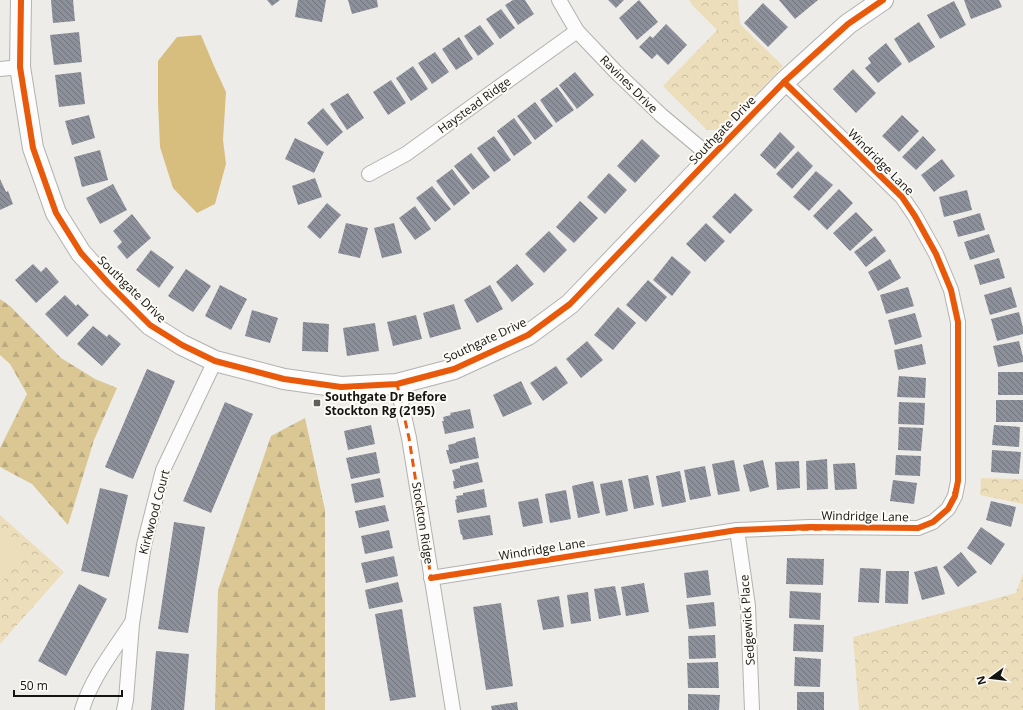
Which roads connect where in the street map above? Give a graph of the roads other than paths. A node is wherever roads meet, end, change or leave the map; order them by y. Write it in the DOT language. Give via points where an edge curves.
graph roads {
  1 [pos="21,0"];
  2 [pos="559,0"];
  3 [pos="883,0"];
  4 [pos="577,31"];
  5 [pos="20,67"];
  6 [pos="0,69"];
  7 [pos="784,82"];
  8 [pos="711,157"];
  9 [pos="369,174"];
  10 [pos="215,361"];
  11 [pos="397,384"];
  12 [pos="738,530"];
  13 [pos="431,578"];
  14 [pos="132,624"];
  15 [pos="82,710"];
  16 [pos="124,710"];
  17 [pos="453,710"];
  18 [pos="752,710"];
  1 -- 5 [label="street, Southgate Drive"];
  2 -- 4 [label="street, Ravines Drive"];
  3 -- 7 [label="street, Southgate Drive" via="848,24"];
  4 -- 8 [label="street, Ravines Drive" via="661,116"];
  4 -- 9 [label="street, Haystead Ridge" via="406,154"];
  5 -- 6 [label="street"];
  5 -- 10 [label="street, Southgate Drive" via="32,148 56,213 81,253 150,325"];
  7 -- 8 [label="street, Southgate Drive"];
  7 -- 12 [label="street, Windridge Lane" via="902,196 936,254 951,290 958,322 958,481 955,496 948,509 933,522 918,528 810,527"];
  8 -- 11 [label="street, Southgate Drive" via="564,309 528,335 454,368"];
  10 -- 11 [label="street, Southgate Drive" via="284,379 341,387"];
  10 -- 14 [label="street, Kirkwood Court" via="163,470 144,545"];
  11 -- 13 [label="street, Stockton Ridge" via="409,438"];
  12 -- 13 [label="street, Windridge Lane"];
  12 -- 18 [label="street, Sedgewick Place" via="748,606"];
  13 -- 17 [label="street, Stockton Ridge"];
  14 -- 15 [label="street, Kirkwood Court" via="101,669"];
  14 -- 16 [label="street, Kirkwood Court"];
}
